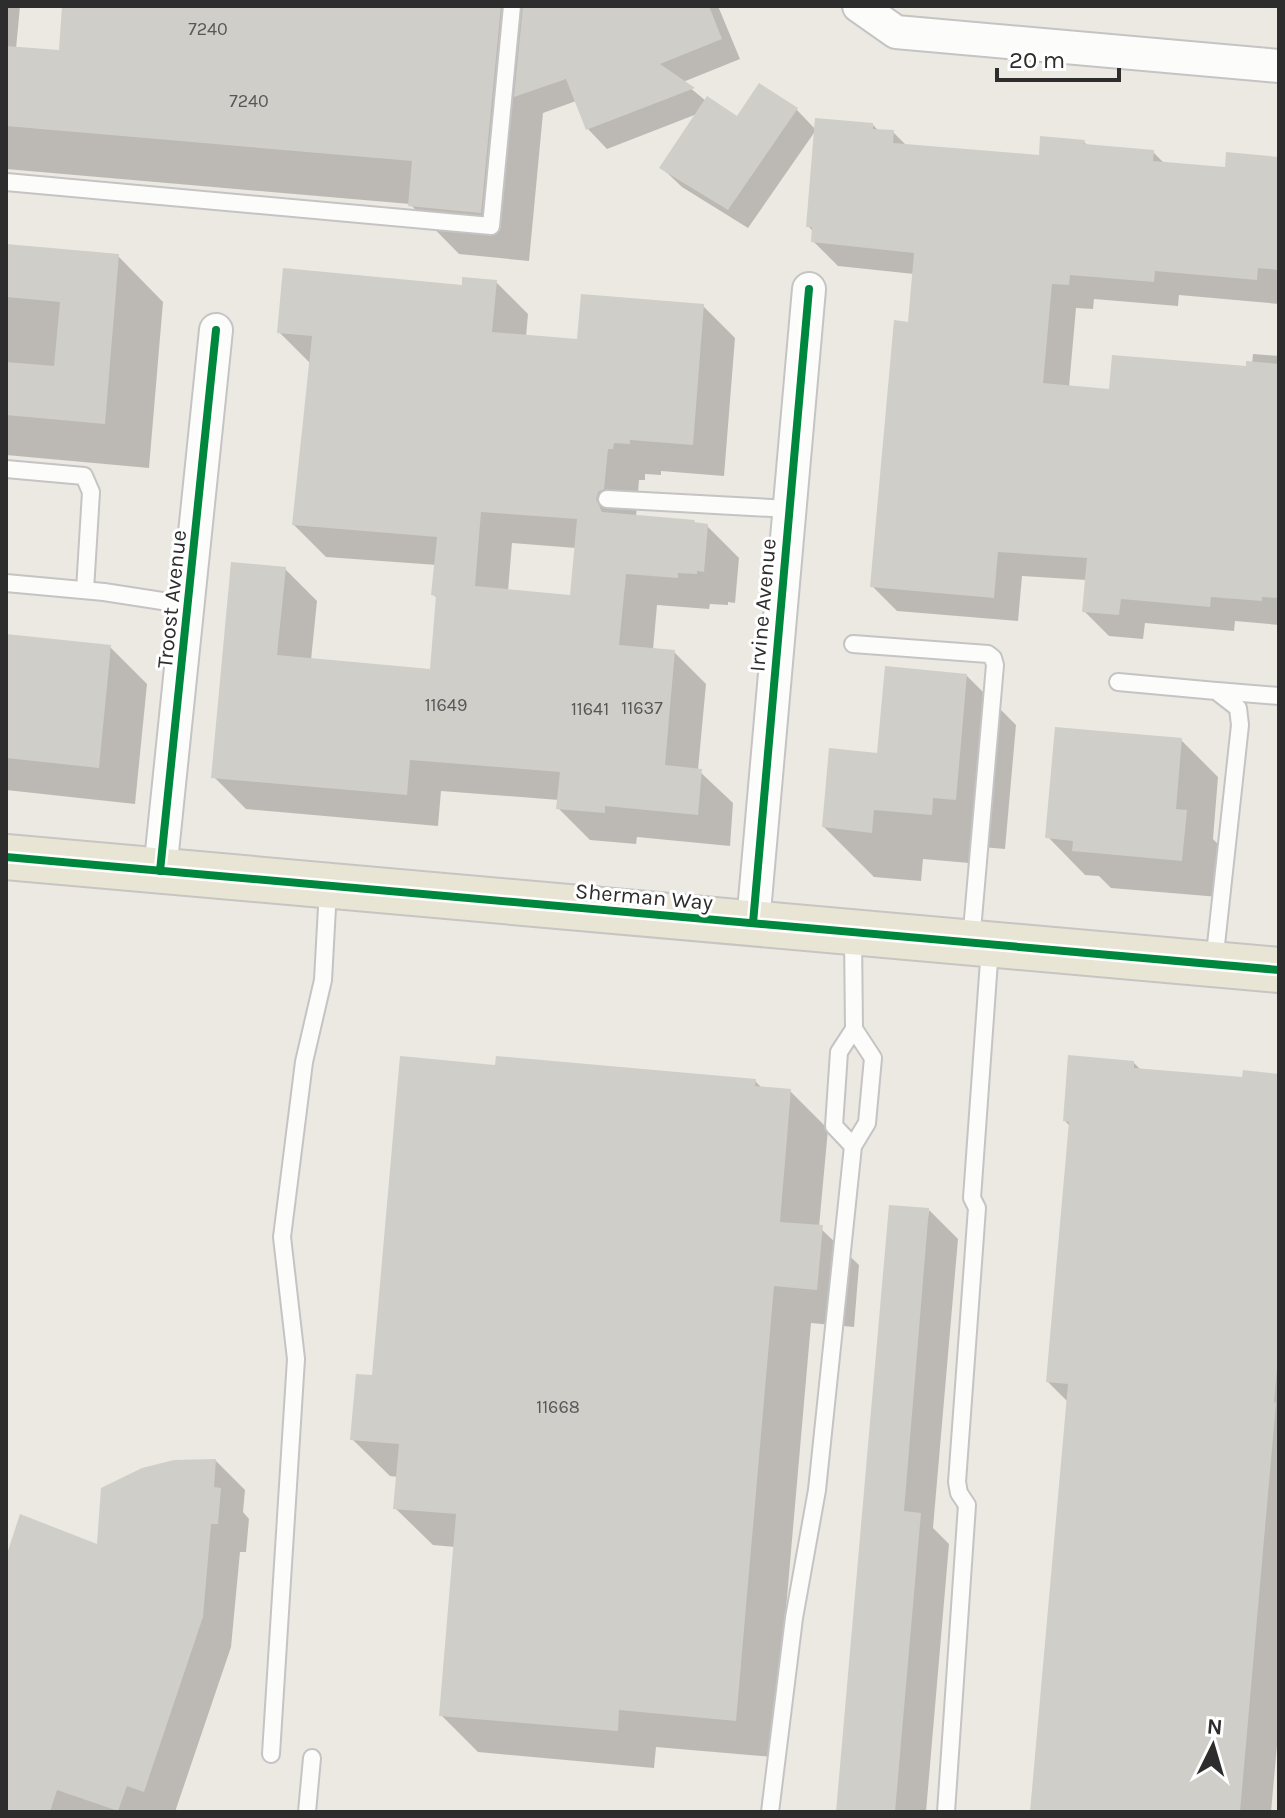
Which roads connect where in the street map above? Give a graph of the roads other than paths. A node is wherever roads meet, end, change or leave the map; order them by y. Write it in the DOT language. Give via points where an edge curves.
graph roads {
  1 [pos="512,6"];
  2 [pos="859,6"];
  3 [pos="1279,66"];
  4 [pos="6,182"];
  5 [pos="809,289"];
  6 [pos="216,330"];
  7 [pos="6,469"];
  8 [pos="607,499"];
  9 [pos="789,509"];
  10 [pos="6,583"];
  11 [pos="85,590"];
  12 [pos="188,605"];
  13 [pos="853,644"];
  14 [pos="1118,682"];
  15 [pos="1216,691"];
  16 [pos="1279,696"];
  17 [pos="6,857"];
  18 [pos="160,871"];
  19 [pos="329,886"];
  20 [pos="753,923"];
  21 [pos="853,932"];
  22 [pos="981,944"];
  23 [pos="1214,964"];
  24 [pos="1279,970"];
  25 [pos="854,1029"];
  26 [pos="853,1146"];
  27 [pos="271,1754"];
  28 [pos="312,1758"];
  29 [pos="307,1812"];
  30 [pos="770,1812"];
  31 [pos="946,1812"];
  1 -- 4 [label="lane" via="491,226"];
  2 -- 3 [label="street" via="896,32"];
  5 -- 9 [label="street, Irvine Avenue"];
  6 -- 12 [label="street, Troost Avenue"];
  7 -- 11 [label="lane" via="84,476 91,492"];
  8 -- 9 [label="lane"];
  9 -- 20 [label="street, Irvine Avenue"];
  10 -- 11 [label="lane"];
  11 -- 12 [label="lane"];
  12 -- 18 [label="street, Troost Avenue"];
  13 -- 22 [label="lane" via="993,658"];
  14 -- 15 [label="lane"];
  15 -- 16 [label="lane"];
  15 -- 23 [label="lane" via="1238,708 1240,725"];
  17 -- 18 [label="main road, Sherman Way"];
  18 -- 19 [label="main road, Sherman Way"];
  19 -- 20 [label="main road, Sherman Way"];
  19 -- 27 [label="lane" via="323,980 304,1062 282,1237 296,1359"];
  20 -- 21 [label="main road, Sherman Way"];
  21 -- 22 [label="main road, Sherman Way"];
  21 -- 25 [label="lane"];
  22 -- 23 [label="main road, Sherman Way"];
  22 -- 31 [label="lane" via="972,1198 977,1208 957,1482 967,1505"];
  23 -- 24 [label="main road, Sherman Way"];
  25 -- 26 [label="lane" via="873,1058 867,1123"];
  25 -- 26 [label="lane" via="839,1052 834,1126"];
  26 -- 30 [label="lane" via="817,1490 794,1618"];
  28 -- 29 [label="lane"];
}
